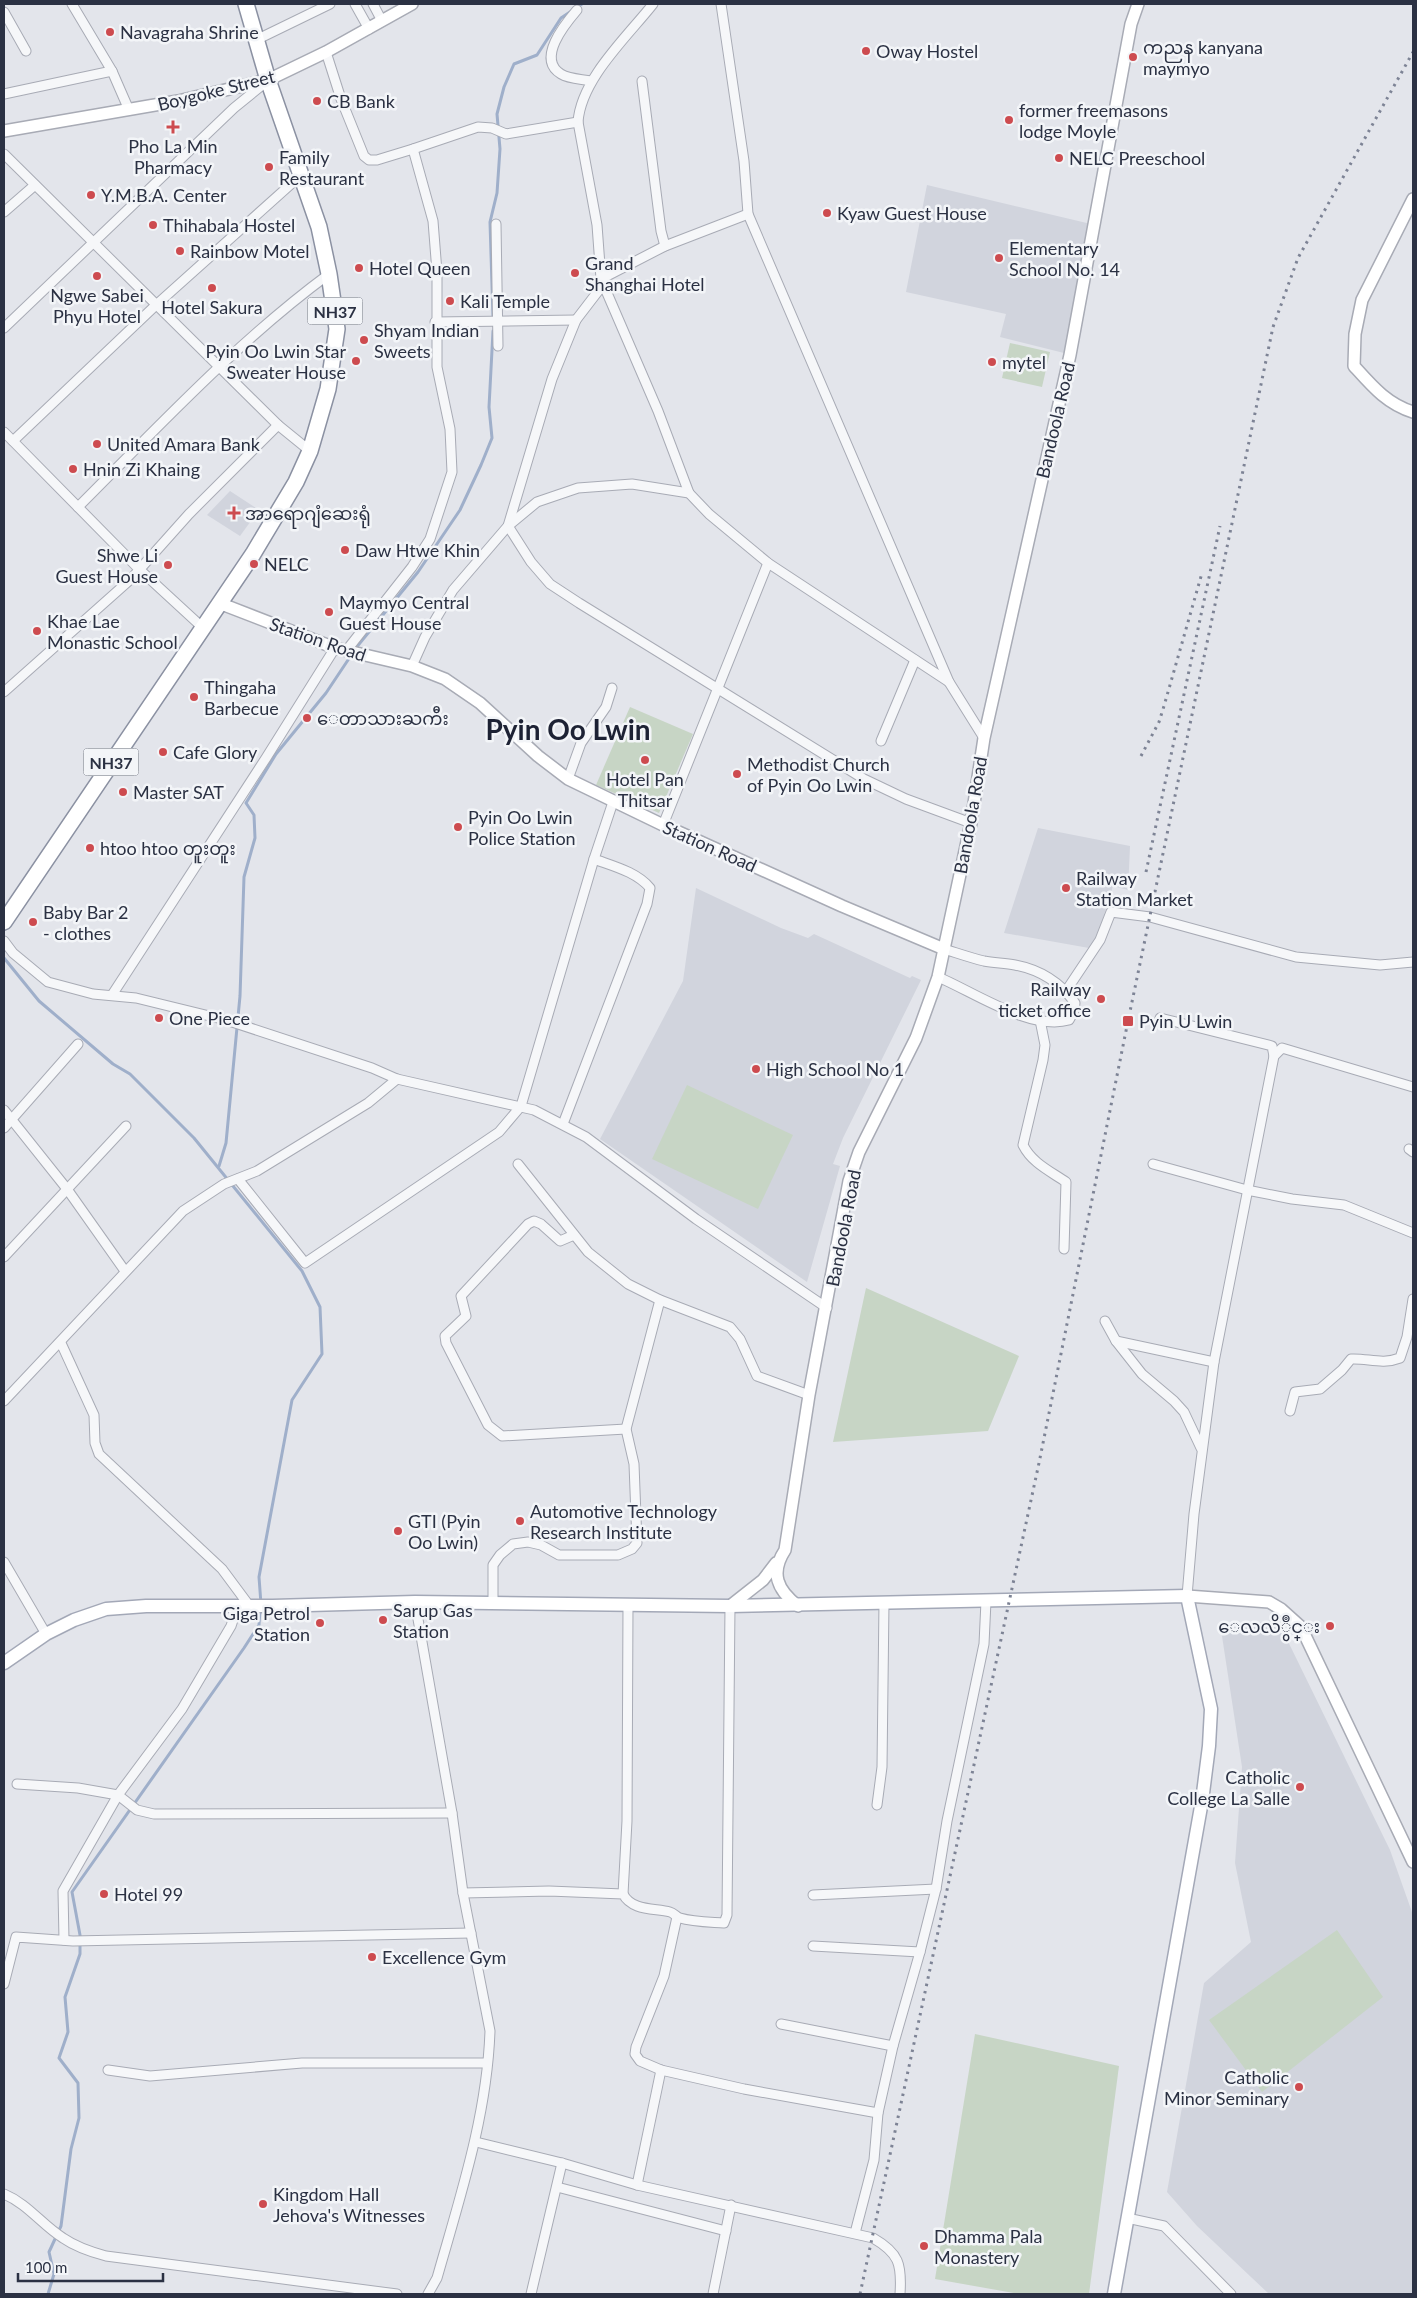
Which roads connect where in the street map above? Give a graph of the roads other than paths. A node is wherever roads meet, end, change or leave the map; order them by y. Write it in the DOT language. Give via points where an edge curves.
graph roads {
  1 [pos="72,4"];
  2 [pos="246,4"];
  3 [pos="330,4"];
  4 [pos="355,4"];
  5 [pos="373,4"];
  6 [pos="412,4"];
  7 [pos="654,4"];
  8 [pos="721,4"];
  9 [pos="1138,4"];
  10 [pos="577,10"];
  11 [pos="4,12"];
  12 [pos="382,21"];
  13 [pos="369,29"];
  14 [pos="256,40"];
  15 [pos="26,51"];
  16 [pos="326,52"];
  17 [pos="112,71"];
  18 [pos="268,80"];
  19 [pos="591,81"];
  20 [pos="642,81"];
  21 [pos="4,94"];
  22 [pos="129,110"];
  23 [pos="578,122"];
  24 [pos="4,131"];
  25 [pos="413,149"];
  26 [pos="4,154"];
  27 [pos="300,176"];
  28 [pos="34,185"];
  29 [pos="1413,199"];
  30 [pos="4,212"];
  31 [pos="748,214"];
  32 [pos="496,224"];
  33 [pos="94,242"];
  34 [pos="665,246"];
  35 [pos="330,274"];
  36 [pos="601,279"];
  37 [pos="156,305"];
  38 [pos="576,320"];
  39 [pos="436,322"];
  40 [pos="497,322"];
  41 [pos="4,328"];
  42 [pos="498,346"];
  43 [pos="219,366"];
  44 [pos="1413,412"];
  45 [pos="278,425"];
  46 [pos="4,432"];
  47 [pos="13,441"];
  48 [pos="310,451"];
  49 [pos="689,493"];
  50 [pos="78,507"];
  51 [pos="508,526"];
  52 [pos="768,563"];
  53 [pos="139,569"];
  54 [pos="219,603"];
  55 [pos="202,627"];
  56 [pos="348,651"];
  57 [pos="915,660"];
  58 [pos="412,666"];
  59 [pos="949,682"];
  60 [pos="612,688"];
  61 [pos="718,691"];
  62 [pos="4,692"];
  63 [pos="984,738"];
  64 [pos="881,741"];
  65 [pos="568,779"];
  66 [pos="613,802"];
  67 [pos="971,823"];
  68 [pos="663,825"];
  69 [pos="594,859"];
  70 [pos="4,922"];
  71 [pos="4,941"];
  72 [pos="944,949"];
  73 [pos="1413,962"];
  74 [pos="938,977"];
  75 [pos="1066,991"];
  76 [pos="112,995"];
  77 [pos="1160,1018"];
  78 [pos="1040,1020"];
  79 [pos="78,1044"];
  80 [pos="1274,1056"];
  81 [pos="397,1079"];
  82 [pos="1413,1087"];
  83 [pos="521,1106"];
  84 [pos="4,1110"];
  85 [pos="12,1118"];
  86 [pos="563,1124"];
  87 [pos="126,1126"];
  88 [pos="4,1128"];
  89 [pos="518,1164"];
  90 [pos="1154,1164"];
  91 [pos="237,1180"];
  92 [pos="67,1189"];
  93 [pos="1247,1190"];
  94 [pos="1413,1233"];
  95 [pos="574,1235"];
  96 [pos="1064,1249"];
  97 [pos="4,1257"];
  98 [pos="125,1271"];
  99 [pos="1413,1299"];
  100 [pos="660,1300"];
  101 [pos="827,1308"];
  102 [pos="1105,1321"];
  103 [pos="1116,1341"];
  104 [pos="61,1343"];
  105 [pos="1214,1362"];
  106 [pos="809,1395"];
  107 [pos="4,1401"];
  108 [pos="1290,1411"];
  109 [pos="626,1429"];
  110 [pos="1201,1448"];
  111 [pos="4,1562"];
  112 [pos="776,1563"];
  113 [pos="1187,1596"];
  114 [pos="986,1601"];
  115 [pos="415,1602"];
  116 [pos="884,1602"];
  117 [pos="493,1603"];
  118 [pos="252,1605"];
  119 [pos="628,1606"];
  120 [pos="730,1606"];
  121 [pos="798,1606"];
  122 [pos="46,1634"];
  123 [pos="4,1663"];
  124 [pos="17,1784"];
  125 [pos="118,1795"];
  126 [pos="877,1806"];
  127 [pos="452,1813"];
  128 [pos="1413,1862"];
  129 [pos="936,1889"];
  130 [pos="463,1893"];
  131 [pos="623,1894"];
  132 [pos="813,1895"];
  133 [pos="677,1917"];
  134 [pos="471,1933"];
  135 [pos="68,1940"];
  136 [pos="813,1946"];
  137 [pos="920,1952"];
  138 [pos="5,1980"];
  139 [pos="781,2024"];
  140 [pos="893,2046"];
  141 [pos="487,2063"];
  142 [pos="108,2070"];
  143 [pos="661,2070"];
  144 [pos="878,2113"];
  145 [pos="476,2142"];
  146 [pos="562,2163"];
  147 [pos="637,2185"];
  148 [pos="557,2187"];
  149 [pos="4,2194"];
  150 [pos="732,2205"];
  151 [pos="1127,2218"];
  152 [pos="726,2231"];
  153 [pos="855,2233"];
  154 [pos="397,2294"];
  155 [pos="428,2294"];
  156 [pos="531,2294"];
  157 [pos="714,2294"];
  158 [pos="900,2294"];
  159 [pos="1114,2294"];
  160 [pos="1231,2294"];
  1 -- 17 [label="street"];
  2 -- 14 [label="highway, NH37"];
  3 -- 14 [label="street"];
  4 -- 13 [label="street"];
  5 -- 12 [label="street"];
  6 -- 12 [label="street, Boygoke Street"];
  7 -- 19 [label="street"];
  8 -- 31 [label="street" via="744,161"];
  9 -- 63 [label="street, Bandoola Road" via="1070,355"];
  10 -- 19 [label="street" via="556,38 553,65 562,75"];
  11 -- 15 [label="street"];
  12 -- 13 [label="street, Boygoke Street"];
  13 -- 16 [label="street, Boygoke Street"];
  14 -- 18 [label="highway, NH37"];
  16 -- 18 [label="street, Boygoke Street"];
  16 -- 25 [label="street" via="364,156 378,160"];
  17 -- 21 [label="street"];
  17 -- 22 [label="street"];
  18 -- 22 [label="street, Boygoke Street"];
  18 -- 27 [label="highway, NH37"];
  18 -- 33 [label="street" via="234,108"];
  19 -- 23 [label="street" via="579,107"];
  20 -- 34 [label="street"];
  22 -- 24 [label="street, Boygoke Street"];
  23 -- 25 [label="street" via="506,134 492,128 478,128"];
  23 -- 36 [label="street" via="597,225"];
  25 -- 39 [label="street" via="433,221"];
  26 -- 28 [label="street"];
  27 -- 35 [label="highway, NH37" via="319,227"];
  27 -- 37 [label="street"];
  28 -- 30 [label="street"];
  28 -- 33 [label="street"];
  29 -- 44 [label="street" via="1362,300 1354,334 1354,366 1374,389 1396,406"];
  31 -- 34 [label="street"];
  31 -- 59 [label="street"];
  32 -- 40 [label="street"];
  33 -- 37 [label="street"];
  33 -- 41 [label="street"];
  34 -- 36 [label="street"];
  35 -- 43 [label="street"];
  35 -- 48 [label="highway, NH37" via="337,329 328,389"];
  36 -- 38 [label="street" via="599,290"];
  36 -- 49 [label="street" via="658,411"];
  37 -- 43 [label="street"];
  37 -- 47 [label="street"];
  38 -- 40 [label="street"];
  38 -- 51 [label="street" via="552,379"];
  39 -- 40 [label="street"];
  39 -- 56 [label="street" via="437,367 450,429 452,472 430,538"];
  40 -- 42 [label="street"];
  43 -- 45 [label="street"];
  43 -- 50 [label="street"];
  45 -- 48 [label="street"];
  45 -- 53 [label="street" via="188,514"];
  46 -- 47 [label="street"];
  47 -- 50 [label="street"];
  48 -- 54 [label="highway, NH37" via="296,482 253,554"];
  49 -- 51 [label="street" via="632,484 578,488 537,502"];
  49 -- 52 [label="street"];
  50 -- 53 [label="street"];
  51 -- 58 [label="street" via="453,590"];
  51 -- 61 [label="street" via="530,562 550,584"];
  52 -- 57 [label="street"];
  52 -- 61 [label="street"];
  53 -- 55 [label="street"];
  53 -- 62 [label="street"];
  54 -- 55 [label="highway, NH37"];
  54 -- 56 [label="street, Station Road"];
  55 -- 70 [label="highway, NH37"];
  56 -- 58 [label="street, Station Road"];
  56 -- 76 [label="street" via="266,758"];
  57 -- 59 [label="street"];
  57 -- 64 [label="street"];
  58 -- 65 [label="street, Station Road" via="458,686"];
  59 -- 63 [label="street"];
  60 -- 65 [label="street" via="606,707 580,743"];
  61 -- 67 [label="street" via="864,779 906,799"];
  61 -- 68 [label="street"];
  63 -- 67 [label="street, Bandoola Road"];
  65 -- 66 [label="street, Station Road"];
  66 -- 68 [label="street, Station Road"];
  66 -- 69 [label="street"];
  67 -- 72 [label="street, Bandoola Road"];
  68 -- 72 [label="street, Station Road"];
  69 -- 83 [label="street"];
  69 -- 86 [label="street" via="633,874 650,888 647,904"];
  71 -- 76 [label="street" via="48,982 93,994"];
  72 -- 74 [label="street, Bandoola Road"];
  72 -- 75 [label="street" via="1040,972"];
  73 -- 75 [label="street" via="1380,965 1296,957 1150,917 1111,912 1100,940"];
  74 -- 78 [label="street" via="996,1005"];
  74 -- 101 [label="street, Bandoola Road" via="916,1038 859,1152 849,1182"];
  75 -- 78 [label="street" via="1075,1003 1069,1020 1055,1023"];
  76 -- 81 [label="street" via="136,998 237,1024"];
  77 -- 80 [label="street" via="1272,1046"];
  78 -- 96 [label="street" via="1043,1060 1023,1145 1036,1162 1066,1182"];
  79 -- 85 [label="street"];
  80 -- 82 [label="street" via="1282,1048"];
  80 -- 93 [label="street"];
  81 -- 83 [label="street"];
  81 -- 91 [label="street" via="368,1103"];
  83 -- 86 [label="street"];
  83 -- 91 [label="street" via="499,1132 305,1263"];
  84 -- 85 [label="street"];
  85 -- 88 [label="street"];
  85 -- 92 [label="street"];
  86 -- 101 [label="street" via="696,1220"];
  87 -- 92 [label="street"];
  89 -- 95 [label="street"];
  90 -- 93 [label="street"];
  91 -- 98 [label="street" via="224,1184 184,1211"];
  92 -- 97 [label="street"];
  92 -- 98 [label="street"];
  93 -- 94 [label="street" via="1344,1205"];
  93 -- 105 [label="street"];
  95 -- 100 [label="street" via="584,1248 628,1284"];
  95 -- 109 [label="street" via="560,1241 541,1224 534,1221 528,1224 461,1296 466,1316 445,1336 446,1343 488,1425 502,1436"];
  98 -- 104 [label="street"];
  99 -- 108 [label="street" via="1400,1358 1389,1362 1351,1358 1320,1388 1295,1392"];
  100 -- 106 [label="street" via="730,1327 740,1339 757,1376"];
  100 -- 109 [label="street"];
  101 -- 106 [label="street, Bandoola Road"];
  102 -- 103 [label="street"];
  103 -- 105 [label="street"];
  103 -- 110 [label="street" via="1142,1374 1184,1412"];
  104 -- 107 [label="street"];
  104 -- 118 [label="street" via="94,1415 98,1454 222,1569"];
  105 -- 110 [label="street"];
  106 -- 112 [label="street, Bandoola Road" via="785,1550"];
  109 -- 117 [label="street" via="634,1464 637,1543 618,1555 559,1555 541,1545 528,1542 513,1544 493,1565"];
  110 -- 113 [label="street"];
  111 -- 122 [label="street"];
  112 -- 120 [label="street, Bandoola Road" via="762,1580"];
  112 -- 121 [label="street" via="777,1578 786,1596"];
  113 -- 114 [label="main road"];
  113 -- 128 [label="street" via="1269,1602 1301,1627"];
  113 -- 151 [label="main road" via="1211,1708 1209,1746 1202,1801"];
  114 -- 116 [label="main road"];
  114 -- 129 [label="street" via="984,1644"];
  115 -- 117 [label="main road"];
  115 -- 118 [label="main road"];
  115 -- 127 [label="street"];
  116 -- 121 [label="main road"];
  116 -- 126 [label="street" via="882,1766"];
  117 -- 119 [label="main road"];
  118 -- 122 [label="main road" via="106,1609"];
  118 -- 125 [label="street" via="231,1626 182,1708"];
  119 -- 120 [label="main road"];
  119 -- 131 [label="street" via="627,1821"];
  120 -- 121 [label="main road"];
  120 -- 133 [label="street" via="727,1915 724,1923"];
  122 -- 123 [label="main road"];
  124 -- 125 [label="street" via="78,1788"];
  125 -- 127 [label="street" via="137,1810 154,1814"];
  125 -- 135 [label="street" via="63,1891"];
  127 -- 130 [label="street"];
  129 -- 132 [label="street"];
  129 -- 137 [label="street"];
  130 -- 131 [label="street" via="549,1891"];
  130 -- 134 [label="street"];
  131 -- 133 [label="street" via="632,1904 672,1912"];
  133 -- 143 [label="street" via="664,1976 635,2054 640,2061"];
  134 -- 135 [label="street"];
  134 -- 141 [label="street" via="490,2031"];
  135 -- 138 [label="street" via="16,1937"];
  136 -- 137 [label="street"];
  137 -- 140 [label="street"];
  139 -- 140 [label="street"];
  140 -- 144 [label="street"];
  141 -- 142 [label="street" via="302,2063 150,2076"];
  141 -- 145 [label="street"];
  143 -- 144 [label="street" via="744,2089"];
  143 -- 147 [label="street"];
  144 -- 153 [label="street" via="874,2160"];
  145 -- 146 [label="street"];
  145 -- 155 [label="street" via="437,2278"];
  146 -- 147 [label="street"];
  146 -- 148 [label="street"];
  147 -- 150 [label="street"];
  148 -- 152 [label="street"];
  148 -- 156 [label="street"];
  149 -- 154 [label="street" via="29,2209 62,2238 106,2256"];
  150 -- 152 [label="street"];
  150 -- 153 [label="street"];
  151 -- 159 [label="main road"];
  151 -- 160 [label="street" via="1164,2226"];
  152 -- 157 [label="street"];
  153 -- 158 [label="street" via="888,2247 898,2260 902,2273"];
}
